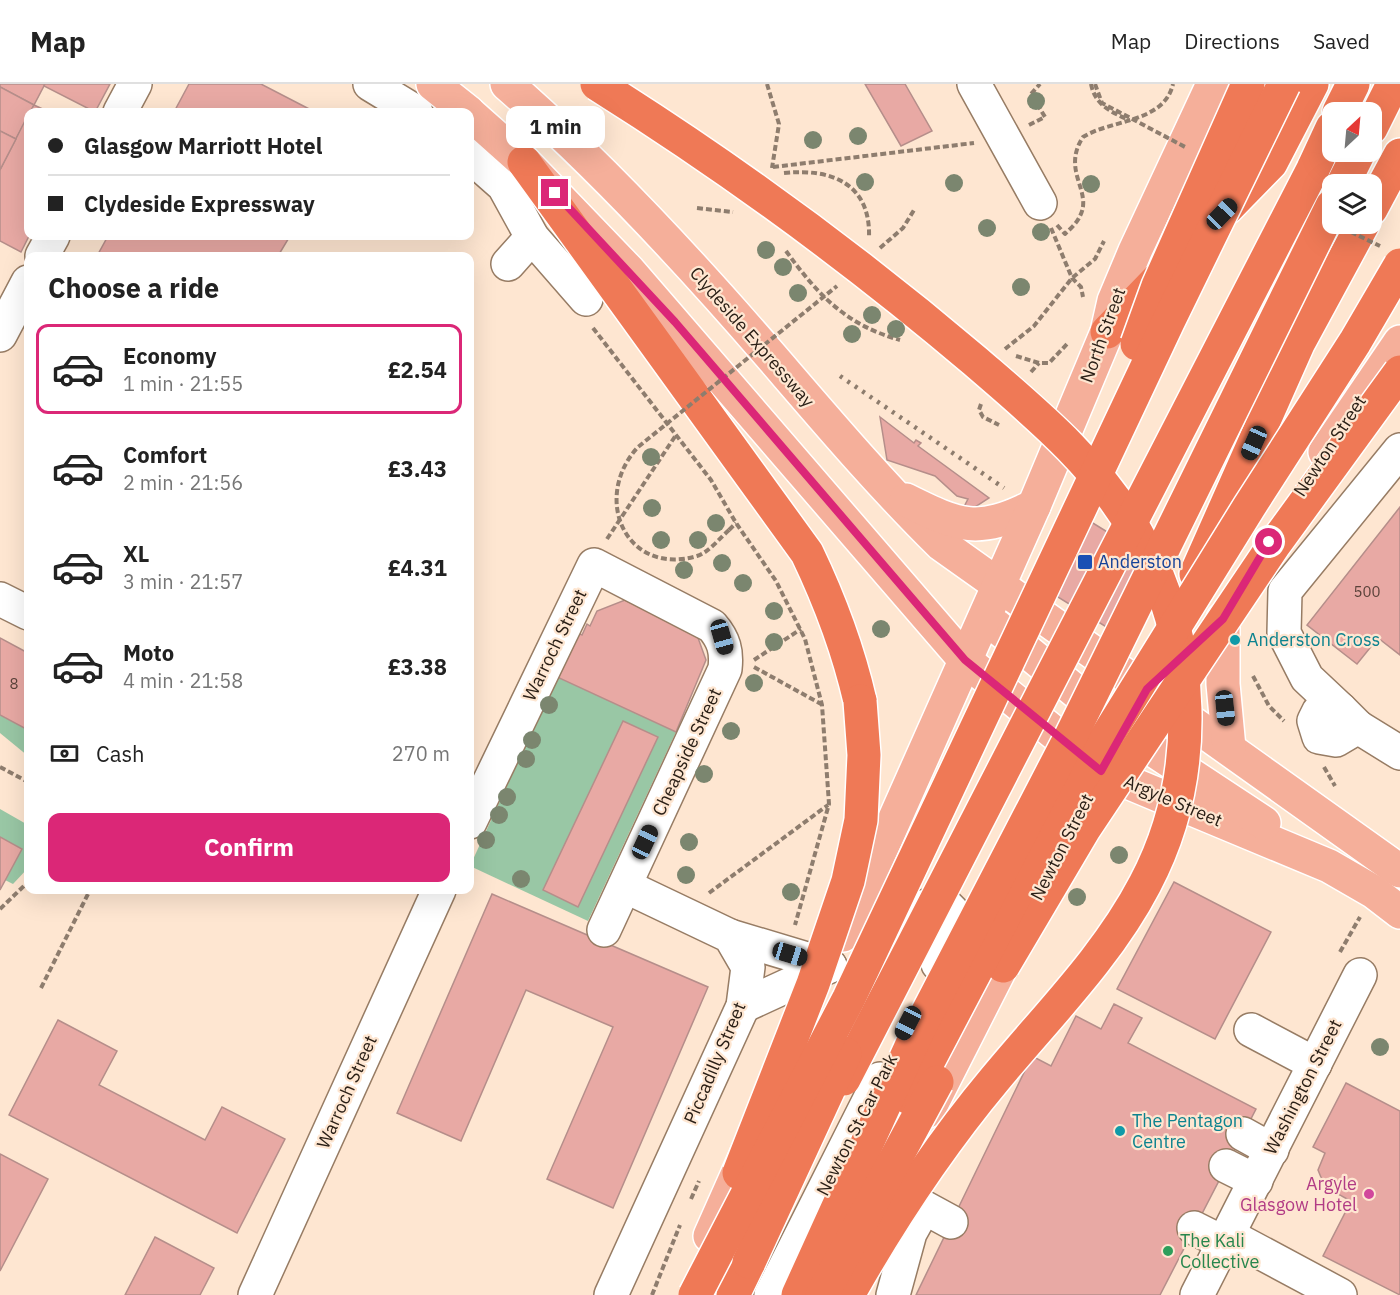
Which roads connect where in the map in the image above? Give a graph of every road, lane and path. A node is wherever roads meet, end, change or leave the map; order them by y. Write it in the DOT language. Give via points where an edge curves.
graph roads {
  1 [pos="135,84"];
  2 [pos="370,84"];
  3 [pos="433,84"];
  4 [pos="507,84"];
  5 [pos="597,84"];
  6 [pos="767,84"];
  7 [pos="974,84"];
  8 [pos="1040,84"];
  9 [pos="1091,84"];
  10 [pos="1173,84"];
  11 [pos="1213,84"];
  12 [pos="1248,84"];
  13 [pos="1284,84"];
  14 [pos="1291,84"];
  15 [pos="1312,84"];
  16 [pos="1353,84"];
  17 [pos="1393,84"];
  18 [pos="1345,102"];
  19 [pos="1382,106"];
  20 [pos="122,108"];
  21 [pos="409,108"];
  22 [pos="463,108"];
  23 [pos="474,117"];
  24 [pos="1129,120"];
  25 [pos="1322,150"];
  26 [pos="1400,155"];
  27 [pos="474,160"];
  28 [pos="1007,160"];
  29 [pos="524,162"];
  30 [pos="781,173"];
  31 [pos="1382,189"];
  32 [pos="1040,203"];
  33 [pos="914,210"];
  34 [pos="1065,234"];
  35 [pos="1364,234"];
  36 [pos="532,237"];
  37 [pos="868,241"];
  38 [pos="876,252"];
  39 [pos="507,264"];
  40 [pos="1072,278"];
  41 [pos="844,280"];
  42 [pos="24,290"];
  43 [pos="586,298"];
  44 [pos="1107,332"];
  45 [pos="0,335"];
  46 [pos="1071,339"];
  47 [pos="1400,342"];
  48 [pos="1001,351"];
  49 [pos="1400,372"];
  50 [pos="676,435"];
  51 [pos="1400,450"];
  52 [pos="885,490"];
  53 [pos="1087,494"];
  54 [pos="1034,506"];
  55 [pos="736,522"];
  56 [pos="594,565"];
  57 [pos="998,587"];
  58 [pos="0,599"];
  59 [pos="24,611"];
  60 [pos="985,618"];
  61 [pos="1223,619"];
  62 [pos="801,629"];
  63 [pos="965,660"];
  64 [pos="1147,689"];
  65 [pos="822,705"];
  66 [pos="1123,730"];
  67 [pos="1229,748"];
  68 [pos="1400,753"];
  69 [pos="0,767"];
  70 [pos="1101,771"];
  71 [pos="24,780"];
  72 [pos="829,804"];
  73 [pos="474,814"];
  74 [pos="1329,866"];
  75 [pos="1400,872"];
  76 [pos="24,886"];
  77 [pos="625,886"];
  78 [pos="1374,892"];
  79 [pos="88,894"];
  80 [pos="437,894"];
  81 [pos="0,909"];
  82 [pos="1400,912"];
  83 [pos="683,913"];
  84 [pos="604,930"];
  85 [pos="730,936"];
  86 [pos="792,936"];
  87 [pos="1017,936"];
  88 [pos="943,954"];
  89 [pos="833,957"];
  90 [pos="1360,975"];
  91 [pos="41,988"];
  92 [pos="743,1006"];
  93 [pos="1251,1030"];
  94 [pos="1315,1064"];
  95 [pos="1243,1134"];
  96 [pos="1272,1150"];
  97 [pos="1226,1166"];
  98 [pos="703,1171"];
  99 [pos="1256,1180"];
  100 [pos="889,1188"];
  101 [pos="689,1203"];
  102 [pos="685,1214"];
  103 [pos="1194,1228"];
  104 [pos="1226,1239"];
  105 [pos="749,1262"];
  106 [pos="255,1295"];
  107 [pos="610,1295"];
  108 [pos="652,1295"];
  109 [pos="684,1295"];
  110 [pos="695,1295"];
  111 [pos="733,1295"];
  112 [pos="771,1295"];
  113 [pos="799,1295"];
  114 [pos="822,1295"];
  115 [pos="835,1295"];
  116 [pos="848,1295"];
  117 [pos="893,1295"];
  118 [pos="1197,1295"];
  119 [pos="1340,1295"];
  1 -- 20 [label="street"];
  2 -- 21 [label="street"];
  3 -- 22 [label="main road"];
  4 -- 52 [label="main road, Clydeside Expressway" via="553,124 703,279"];
  5 -- 116 [label="highway, bridge" via="874,278 1068,445 1101,481 1137,534 1165,598 1180,652 1185,726 1181,781 1166,836 1146,884 1100,954 939,1148"];
  6 -- 28 [label="path" via="779,124 772,167 905,153"];
  7 -- 28 [label="street"];
  8 -- 28 [label="path" via="1031,94 1045,117"];
  9 -- 24 [label="path, bridge" via="1098,102"];
  10 -- 24 [label="path" via="1164,102 1152,112"];
  11 -- 44 [label="main road, North Street" via="1135,251 1114,301"];
  12 -- 53 [label="highway, bridge" via="1158,286"];
  13 -- 53 [label="highway, bridge"];
  14 -- 105 [label="highway, bridge"];
  15 -- 44 [label="highway" via="1271,163"];
  16 -- 18 [label="highway"];
  17 -- 19 [label="highway"];
  23 -- 29 [label="main road"];
  24 -- 34 [label="path" via="1091,132 1078,146 1074,168 1083,206 1081,215"];
  25 -- 105 [label="highway, bridge"];
  26 -- 31 [label="highway"];
  27 -- 36 [label="street" via="504,186"];
  28 -- 32 [label="street"];
  29 -- 63 [label="main road" via="675,322"];
  29 -- 109 [label="highway, bridge" via="807,553 842,633 860,701 864,755 861,820 848,881 813,984 732,1191"];
  30 -- 37 [label="path, bridge" via="807,170 852,187 864,202"];
  32 -- 40 [label="path"];
  33 -- 38 [label="path" via="903,228"];
  35 -- 64 [label="highway" via="1298,344"];
  35 -- 113 [label="highway, bridge" via="1071,736 919,1029"];
  35 -- 113 [label="highway, bridge" via="1355,342 1056,820 938,1046"];
  36 -- 39 [label="street"];
  36 -- 43 [label="street"];
  41 -- 55 [label="path, bridge" via="638,447 621,469 615,503 618,517 633,541 653,556 664,560 699,556"];
  42 -- 45 [label="street"];
  43 -- 50 [label="path" via="589,322"];
  44 -- 54 [label="main road, North Street"];
  46 -- 48 [label="path" via="1049,363"];
  47 -- 61 [label="main road, Newton Street" via="1353,407"];
  49 -- 114 [label="highway, bridge" via="1274,545 1084,830 974,1015"];
  50 -- 55 [label="path" via="711,480"];
  50 -- 56 [label="path" via="614,526"];
  51 -- 68 [label="street" via="1284,591 1284,633 1307,678 1349,718"];
  52 -- 54 [label="main road" via="963,523 984,525 1004,521"];
  52 -- 57 [label="main road, Clydeside Expressway" via="941,544"];
  53 -- 110 [label="highway, bridge" via="849,998"];
  54 -- 57 [label="main road, North Street"];
  55 -- 62 [label="path" via="776,581"];
  56 -- 73 [label="street, Warroch Street"];
  56 -- 77 [label="street, Cheapside Street" via="712,626 722,637 726,654 725,669"];
  57 -- 60 [label="main road, North Street"];
  57 -- 64 [label="main road"];
  58 -- 59 [label="street"];
  60 -- 63 [label="main road, North Street"];
  60 -- 66 [label="main road"];
  61 -- 64 [label="main road, Newton Street"];
  61 -- 67 [label="main road" via="1223,684"];
  62 -- 65 [label="path"];
  62 -- 65 [label="path" via="748,663"];
  63 -- 70 [label="main road, Argyle Street"];
  63 -- 89 [label="main road, North Street"];
  64 -- 66 [label="main road, Newton Street"];
  64 -- 67 [label="main road"];
  65 -- 72 [label="path"];
  66 -- 70 [label="main road, Newton Street"];
  66 -- 74 [label="main road"];
  67 -- 75 [label="main road"];
  69 -- 71 [label="path"];
  70 -- 74 [label="main road, Argyle Street"];
  70 -- 87 [label="main road, Newton Street"];
  72 -- 83 [label="path"];
  72 -- 86 [label="path"];
  74 -- 78 [label="main road, Argyle Street"];
  76 -- 81 [label="path"];
  77 -- 83 [label="street"];
  77 -- 84 [label="street, Cheapside Street"];
  78 -- 82 [label="main road, Argyle Street"];
  78 -- 90 [label="path" via="1335,961"];
  79 -- 91 [label="path"];
  80 -- 106 [label="street, Warroch Street"];
  83 -- 85 [label="street"];
  85 -- 89 [label="street"];
  85 -- 92 [label="street, Piccadilly Street" via="748,967"];
  87 -- 88 [label="street"];
  87 -- 100 [label="main road, Newton Street"];
  88 -- 89 [label="street, Newton St Car Park" via="956,922 951,911 940,904 926,906"];
  88 -- 112 [label="street, Newton St Car Park"];
  89 -- 92 [label="street"];
  89 -- 109 [label="main road, North Street"];
  90 -- 94 [label="street, Washington Street"];
  92 -- 107 [label="street, Piccadilly Street"];
  93 -- 94 [label="street"];
  94 -- 96 [label="street, Washington Street"];
  95 -- 96 [label="street"];
  96 -- 99 [label="street, Washington Street"];
  97 -- 99 [label="street"];
  98 -- 101 [label="path"];
  99 -- 104 [label="street, Washington Street"];
  100 -- 115 [label="main road, Newton Street"];
  100 -- 117 [label="street" via="937,1215 910,1233"];
  102 -- 108 [label="path"];
  103 -- 104 [label="street"];
  104 -- 118 [label="street, Washington Street"];
  104 -- 119 [label="street"];
  105 -- 111 [label="highway"];
}
